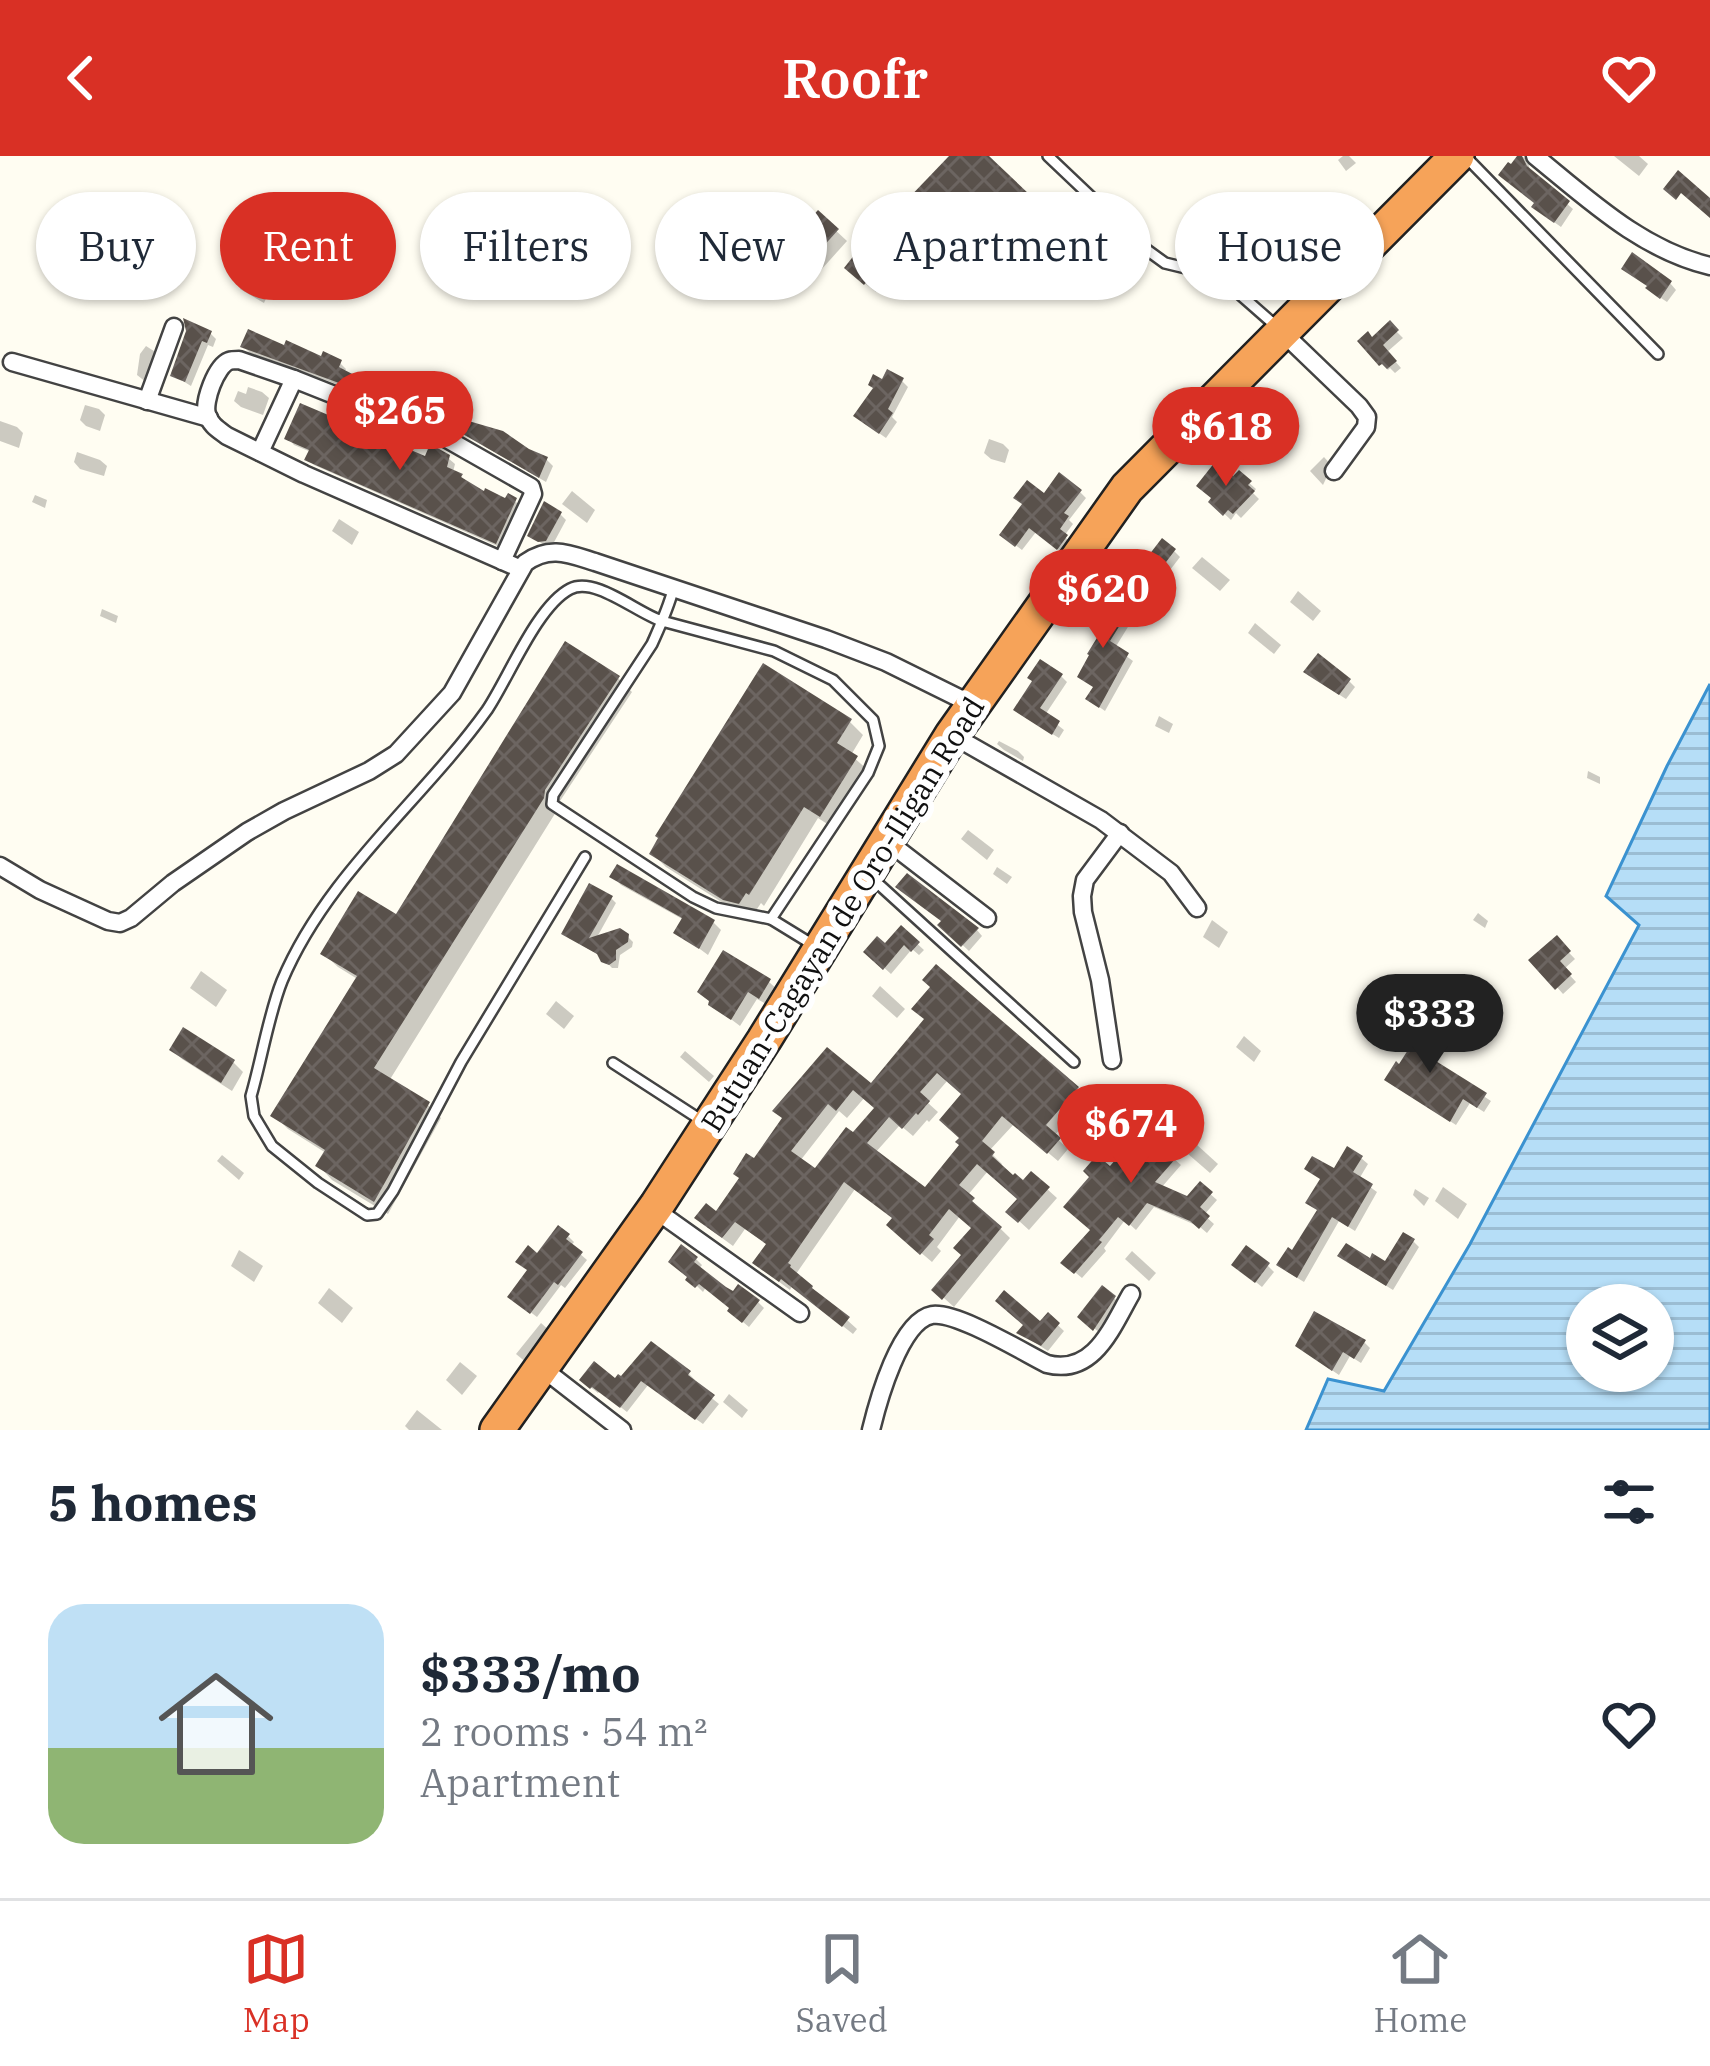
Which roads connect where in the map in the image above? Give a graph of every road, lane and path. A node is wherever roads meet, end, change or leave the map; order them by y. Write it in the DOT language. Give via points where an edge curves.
graph roads {
  1 [pos="1048,156"];
  2 [pos="1461,156"];
  3 [pos="1535,156"];
  4 [pos="1710,266"];
  5 [pos="174,327"];
  6 [pos="1281,331"];
  7 [pos="1658,354"];
  8 [pos="12,362"];
  9 [pos="294,379"];
  10 [pos="147,401"];
  11 [pos="209,418"];
  12 [pos="260,452"];
  13 [pos="1334,471"];
  14 [pos="502,561"];
  15 [pos="521,569"];
  16 [pos="673,588"];
  17 [pos="662,621"];
  18 [pos="973,705"];
  19 [pos="952,735"];
  20 [pos="1120,833"];
  21 [pos="887,841"];
  22 [pos="585,857"];
  23 [pos="0,866"];
  24 [pos="867,873"];
  25 [pos="1198,908"];
  26 [pos="988,918"];
  27 [pos="771,920"];
  28 [pos="820,949"];
  29 [pos="1112,1060"];
  30 [pos="1074,1062"];
  31 [pos="613,1063"];
  32 [pos="709,1125"];
  33 [pos="654,1209"];
  34 [pos="1131,1294"];
  35 [pos="800,1313"];
  36 [pos="542,1368"];
  37 [pos="497,1430"];
  38 [pos="622,1430"];
  39 [pos="871,1430"];
  1 -- 6 [label="lane" via="1147,250 1165,263 1220,276"];
  2 -- 6 [label="highway, Butuan-Cagayan de Oro-Iligan Road"];
  2 -- 7 [label="lane"];
  3 -- 4 [label="street" via="1660,250"];
  5 -- 10 [label="street"];
  6 -- 13 [label="street" via="1367,417"];
  6 -- 18 [label="highway, Butuan-Cagayan de Oro-Iligan Road" via="1127,488"];
  8 -- 10 [label="street"];
  9 -- 11 [label="street" via="239,360 223,364"];
  9 -- 12 [label="street"];
  9 -- 14 [label="street" via="431,430 531,487"];
  10 -- 11 [label="street"];
  11 -- 12 [label="street"];
  12 -- 14 [label="street"];
  14 -- 15 [label="street"];
  15 -- 16 [label="street" via="532,557 558,553"];
  15 -- 23 [label="street" via="452,693 396,754 248,832 131,918 108,921"];
  16 -- 17 [label="lane"];
  16 -- 18 [label="street" via="886,662"];
  17 -- 22 [label="lane" via="591,586 569,590 539,621 488,708 345,876 281,982 251,1096 272,1146 318,1184 377,1214"];
  17 -- 27 [label="lane" via="552,805 693,897"];
  17 -- 27 [label="lane" via="774,651 833,680 873,720 877,757"];
  18 -- 19 [label="highway, Butuan-Cagayan de Oro-Iligan Road"];
  19 -- 20 [label="street"];
  19 -- 21 [label="highway, Butuan-Cagayan de Oro-Iligan Road"];
  20 -- 25 [label="street" via="1171,873"];
  20 -- 29 [label="street" via="1082,896"];
  21 -- 24 [label="highway, Butuan-Cagayan de Oro-Iligan Road"];
  21 -- 26 [label="street"];
  24 -- 28 [label="highway, Butuan-Cagayan de Oro-Iligan Road"];
  24 -- 30 [label="lane"];
  27 -- 28 [label="lane"];
  28 -- 32 [label="highway, Butuan-Cagayan de Oro-Iligan Road"];
  31 -- 32 [label="lane"];
  32 -- 33 [label="highway, Butuan-Cagayan de Oro-Iligan Road"];
  33 -- 35 [label="street"];
  33 -- 36 [label="highway, Butuan-Cagayan de Oro-Iligan Road"];
  34 -- 39 [label="street" via="1099,1349 1072,1366 1046,1364 976,1327 928,1316 902,1346"];
  36 -- 37 [label="highway, Butuan-Cagayan de Oro-Iligan Road"];
  36 -- 38 [label="street"];
}
